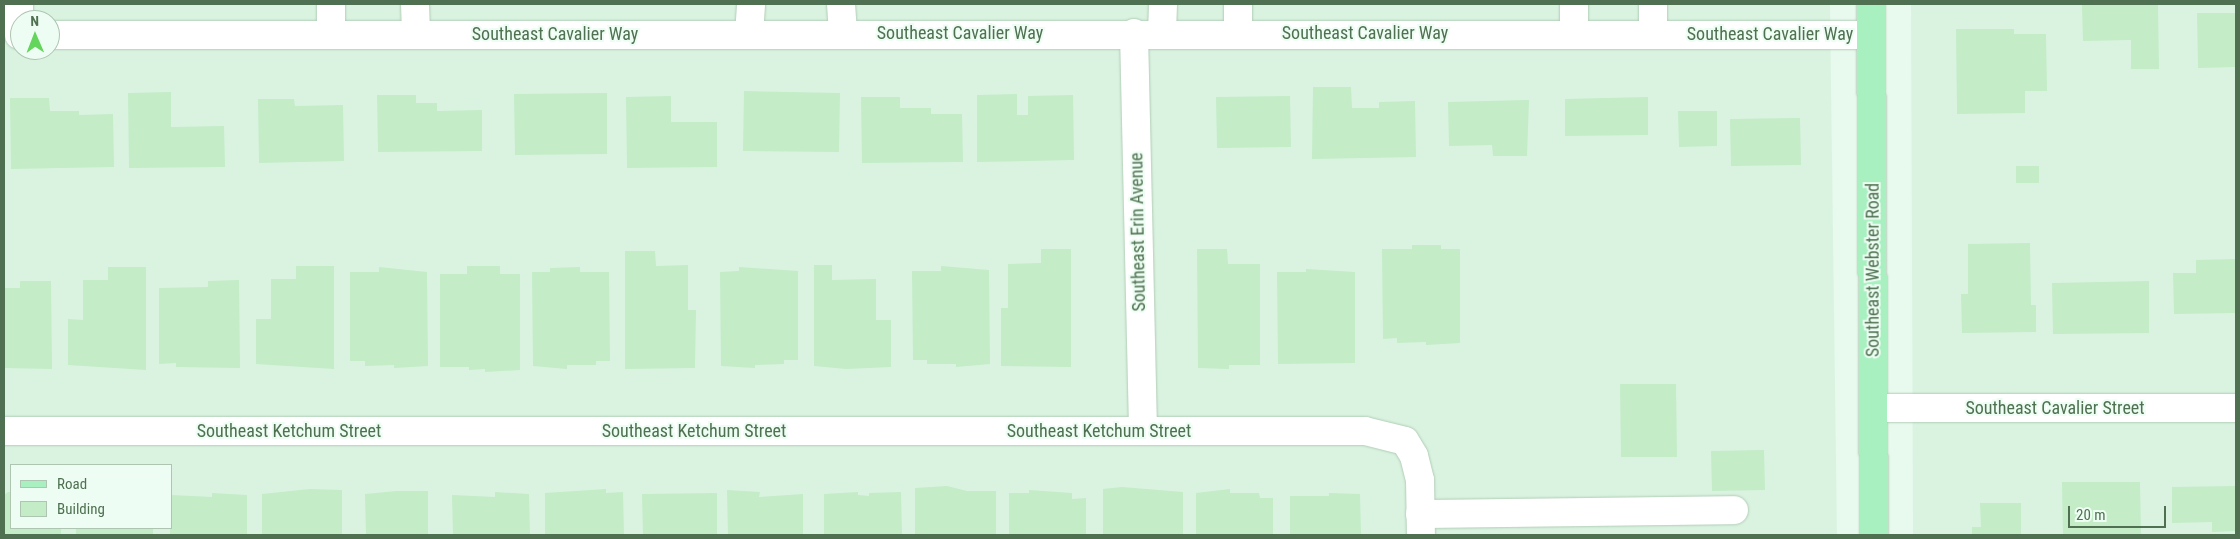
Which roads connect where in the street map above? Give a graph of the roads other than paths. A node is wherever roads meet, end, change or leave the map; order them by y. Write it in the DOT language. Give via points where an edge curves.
graph roads {
  1 [pos="331,4"];
  2 [pos="415,4"];
  3 [pos="751,4"];
  4 [pos="841,4"];
  5 [pos="1163,4"];
  6 [pos="1238,4"];
  7 [pos="1574,4"];
  8 [pos="1653,4"];
  9 [pos="1871,4"];
  10 [pos="1134,33"];
  11 [pos="1162,33"];
  12 [pos="1238,33"];
  13 [pos="416,34"];
  14 [pos="749,34"];
  15 [pos="843,34"];
  16 [pos="1574,34"];
  17 [pos="1653,34"];
  18 [pos="60,35"];
  19 [pos="331,35"];
  20 [pos="1871,35"];
  21 [pos="1874,408"];
  22 [pos="2236,408"];
  23 [pos="4,431"];
  24 [pos="1143,432"];
  25 [pos="1734,510"];
  26 [pos="1421,525"];
  27 [pos="1874,535"];
  1 -- 19 [label="street"];
  2 -- 13 [label="street"];
  3 -- 14 [label="street"];
  4 -- 15 [label="street"];
  5 -- 11 [label="street"];
  6 -- 12 [label="street"];
  7 -- 16 [label="street"];
  8 -- 17 [label="street"];
  9 -- 20 [label="main road, Southeast Webster Road"];
  10 -- 11 [label="street, Southeast Cavalier Way"];
  10 -- 15 [label="street, Southeast Cavalier Way"];
  10 -- 24 [label="street, Southeast Erin Avenue"];
  11 -- 12 [label="street, Southeast Cavalier Way"];
  12 -- 16 [label="street, Southeast Cavalier Way"];
  13 -- 14 [label="street, Southeast Cavalier Way"];
  13 -- 19 [label="street, Southeast Cavalier Way"];
  14 -- 15 [label="street, Southeast Cavalier Way"];
  16 -- 17 [label="street, Southeast Cavalier Way"];
  17 -- 20 [label="street, Southeast Cavalier Way"];
  18 -- 19 [label="street, Southeast Cavalier Way"];
  20 -- 21 [label="main road, Southeast Webster Road"];
  21 -- 22 [label="street, Southeast Cavalier Street"];
  21 -- 27 [label="main road, Southeast Webster Road"];
  23 -- 24 [label="street, Southeast Ketchum Street"];
  24 -- 26 [label="street, Southeast Ketchum Street" via="1385,434 1405,441 1414,456 1420,480"];
  25 -- 26 [label="street"];
}
